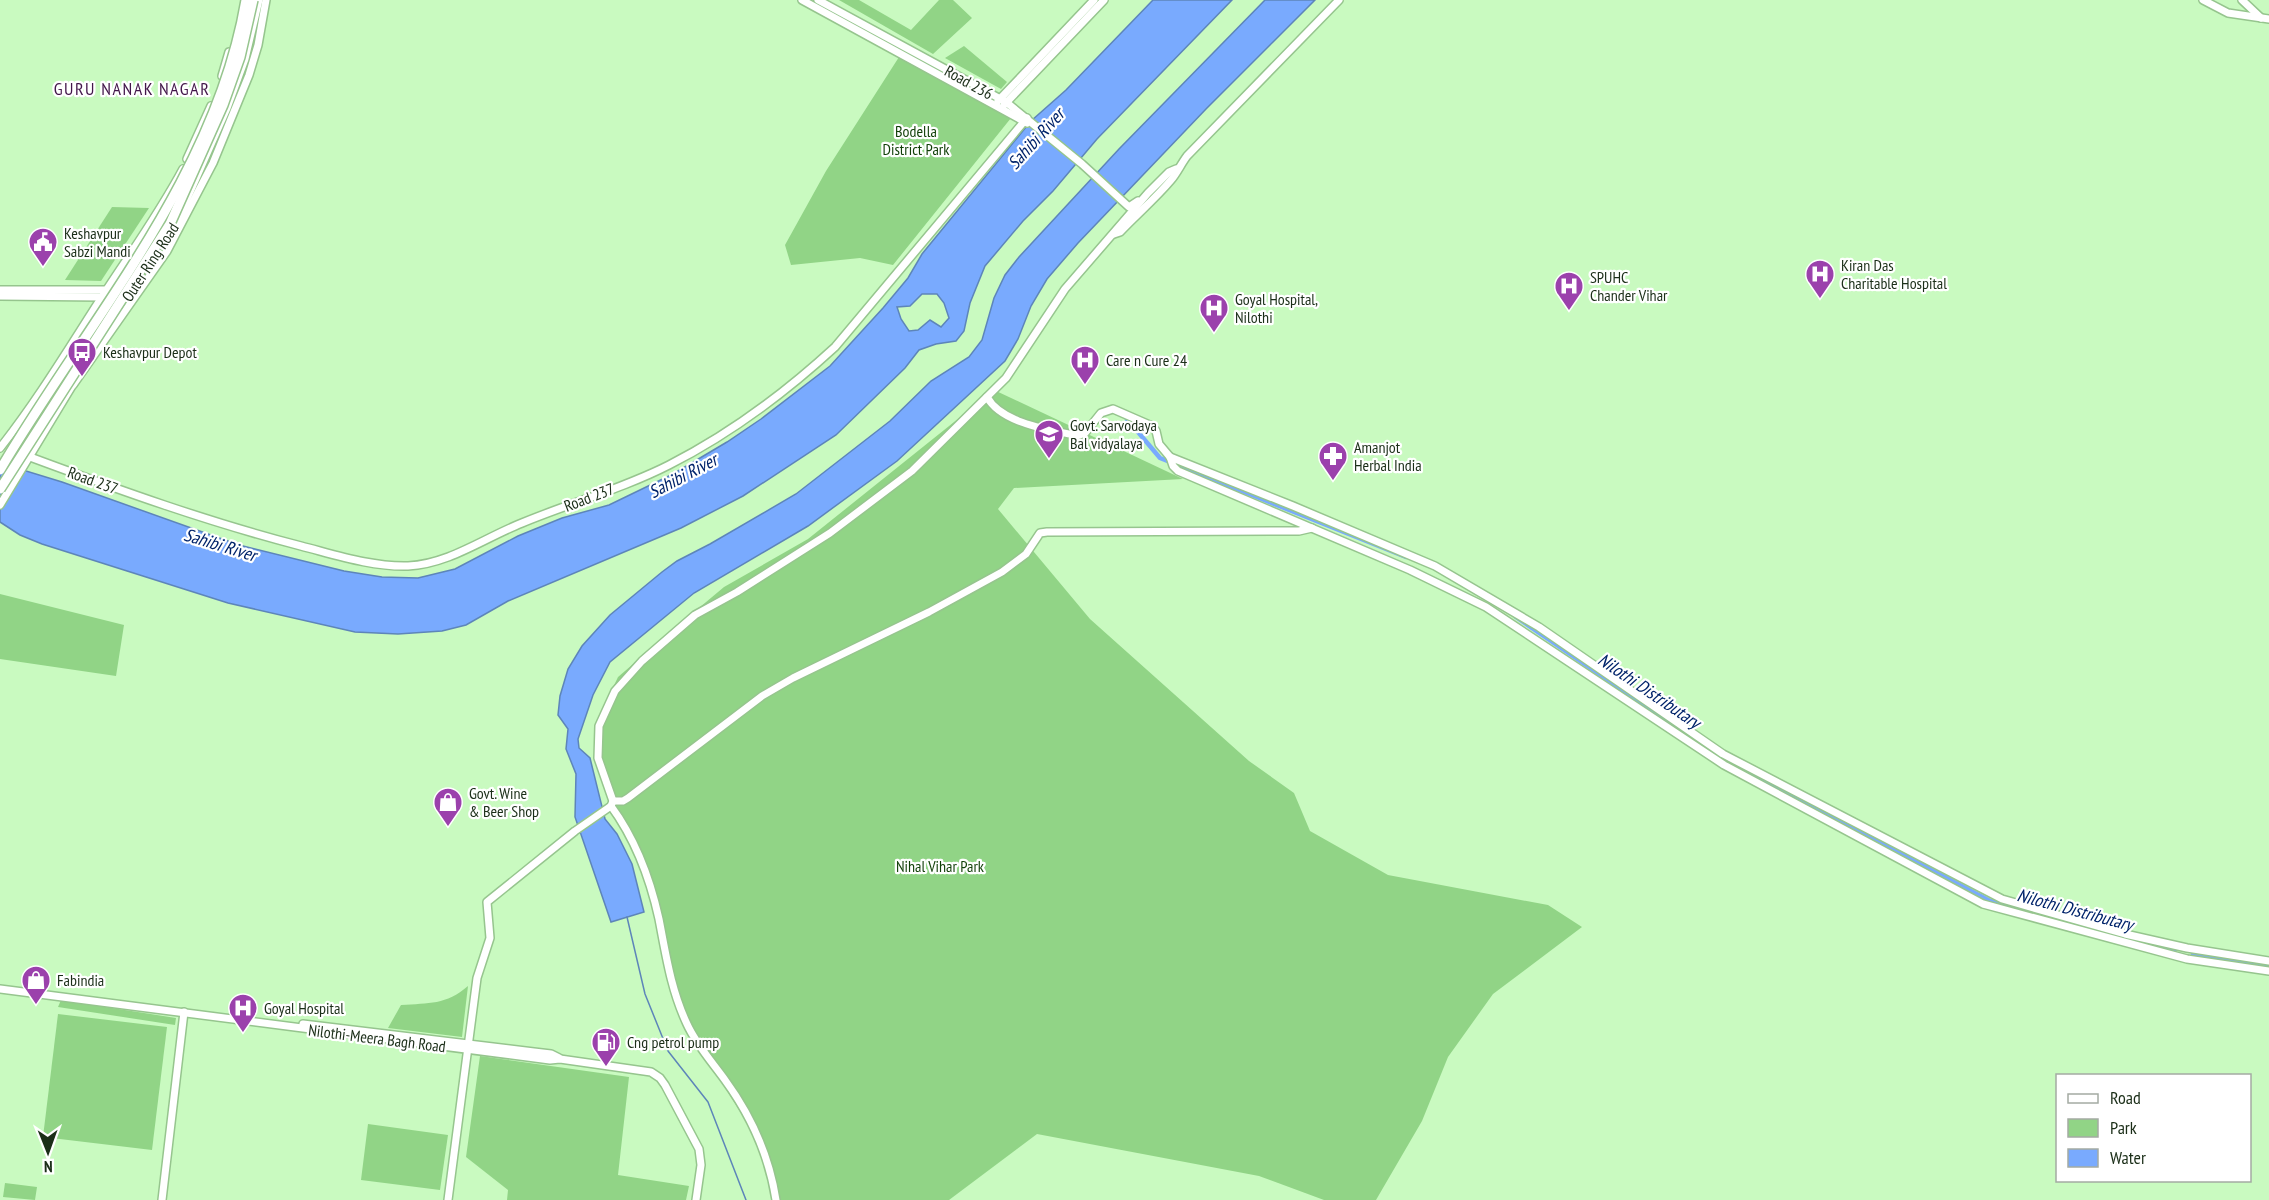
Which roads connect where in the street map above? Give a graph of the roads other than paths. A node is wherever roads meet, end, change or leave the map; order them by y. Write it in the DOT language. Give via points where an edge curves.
graph roads {
  1 [pos="241,0"];
  2 [pos="246,0"];
  3 [pos="253,0"];
  4 [pos="259,0"];
  5 [pos="266,0"];
  6 [pos="802,0"];
  7 [pos="818,0"];
  8 [pos="1094,0"];
  9 [pos="1104,0"];
  10 [pos="1339,0"];
  11 [pos="2203,0"];
  12 [pos="2242,0"];
  13 [pos="2265,19"];
  14 [pos="1000,104"];
  15 [pos="1027,120"];
  16 [pos="1176,169"];
  17 [pos="1132,211"];
  18 [pos="140,241"];
  19 [pos="156,253"];
  20 [pos="0,290"];
  21 [pos="107,290"];
  22 [pos="57,292"];
  23 [pos="0,296"];
  24 [pos="102,297"];
  25 [pos="80,333"];
  26 [pos="97,345"];
  27 [pos="71,386"];
  28 [pos="987,397"];
  29 [pos="0,448"];
  30 [pos="30,457"];
  31 [pos="1171,461"];
  32 [pos="0,470"];
  33 [pos="0,489"];
  34 [pos="0,505"];
  35 [pos="1312,528"];
  36 [pos="611,806"];
  37 [pos="2269,961"];
  38 [pos="2269,971"];
  39 [pos="0,988"];
  40 [pos="184,1012"];
  41 [pos="469,1046"];
  42 [pos="162,1200"];
  43 [pos="448,1200"];
  44 [pos="696,1200"];
  45 [pos="776,1200"];
  1 -- 18 [label="street, Outer Ring Road" via="236,32 208,113 177,179"];
  2 -- 32 [label="main road, Outer Ring Road, bridge" via="234,56 189,167 161,220"];
  3 -- 33 [label="main road, Outer Ring Road, bridge" via="240,57 223,105 170,224"];
  4 -- 19 [label="street, Outer Ring Road" via="245,59 227,108 175,226"];
  5 -- 27 [label="street" via="249,75 213,163 166,251"];
  6 -- 14 [label="street"];
  7 -- 14 [label="street, Road 236"];
  8 -- 14 [label="street, Road 236"];
  9 -- 14 [label="street"];
  10 -- 16 [label="street"];
  11 -- 13 [label="street" via="2228,13"];
  12 -- 13 [label="street"];
  14 -- 15 [label="street"];
  15 -- 17 [label="street"];
  15 -- 30 [label="street, Road 237" via="835,347 764,407 668,466 428,564 362,561 252,533 169,508"];
  16 -- 17 [label="street" via="1173,177"];
  16 -- 17 [label="street"];
  17 -- 28 [label="street" via="1120,232 1065,289 1006,378"];
  18 -- 19 [label="street"];
  18 -- 21 [label="street, Outer Ring Road"];
  19 -- 26 [label="street, Outer Ring Road"];
  20 -- 22 [label="street"];
  21 -- 22 [label="street"];
  21 -- 24 [label="street, Outer Ring Road"];
  22 -- 23 [label="street"];
  22 -- 24 [label="street"];
  24 -- 25 [label="street, Outer Ring Road"];
  25 -- 26 [label="street"];
  25 -- 29 [label="street, Outer Ring Road"];
  26 -- 27 [label="street, Outer Ring Road"];
  27 -- 30 [label="street, Outer Ring Road"];
  28 -- 31 [label="street" via="1005,416 1077,436 1085,433 1101,413 1113,409 1152,426"];
  28 -- 36 [label="street" via="889,489 835,530 695,615 642,661 615,691 600,726 598,762"];
  30 -- 34 [label="street, Outer Ring Road"];
  31 -- 35 [label="street" via="1184,474"];
  31 -- 37 [label="street" via="1303,510 1435,566 1539,627 1723,754 2002,900 2135,936"];
  35 -- 36 [label="street" via="1040,534 1026,554 1002,572 762,696 628,798"];
  35 -- 38 [label="street" via="1486,608 1724,765 1983,904 2187,959"];
  36 -- 41 [label="street" via="487,902 490,938 477,978"];
  36 -- 45 [label="street" via="635,843 647,877 681,1010 696,1040 732,1089 759,1136"];
  39 -- 40 [label="street, Nilothi-Meera Bagh Road"];
  40 -- 41 [label="street, Nilothi-Meera Bagh Road"];
  40 -- 42 [label="street"];
  41 -- 43 [label="street"];
  41 -- 44 [label="street, Nilothi-Meera Bagh Road" via="651,1072 660,1078 699,1149"];
}
